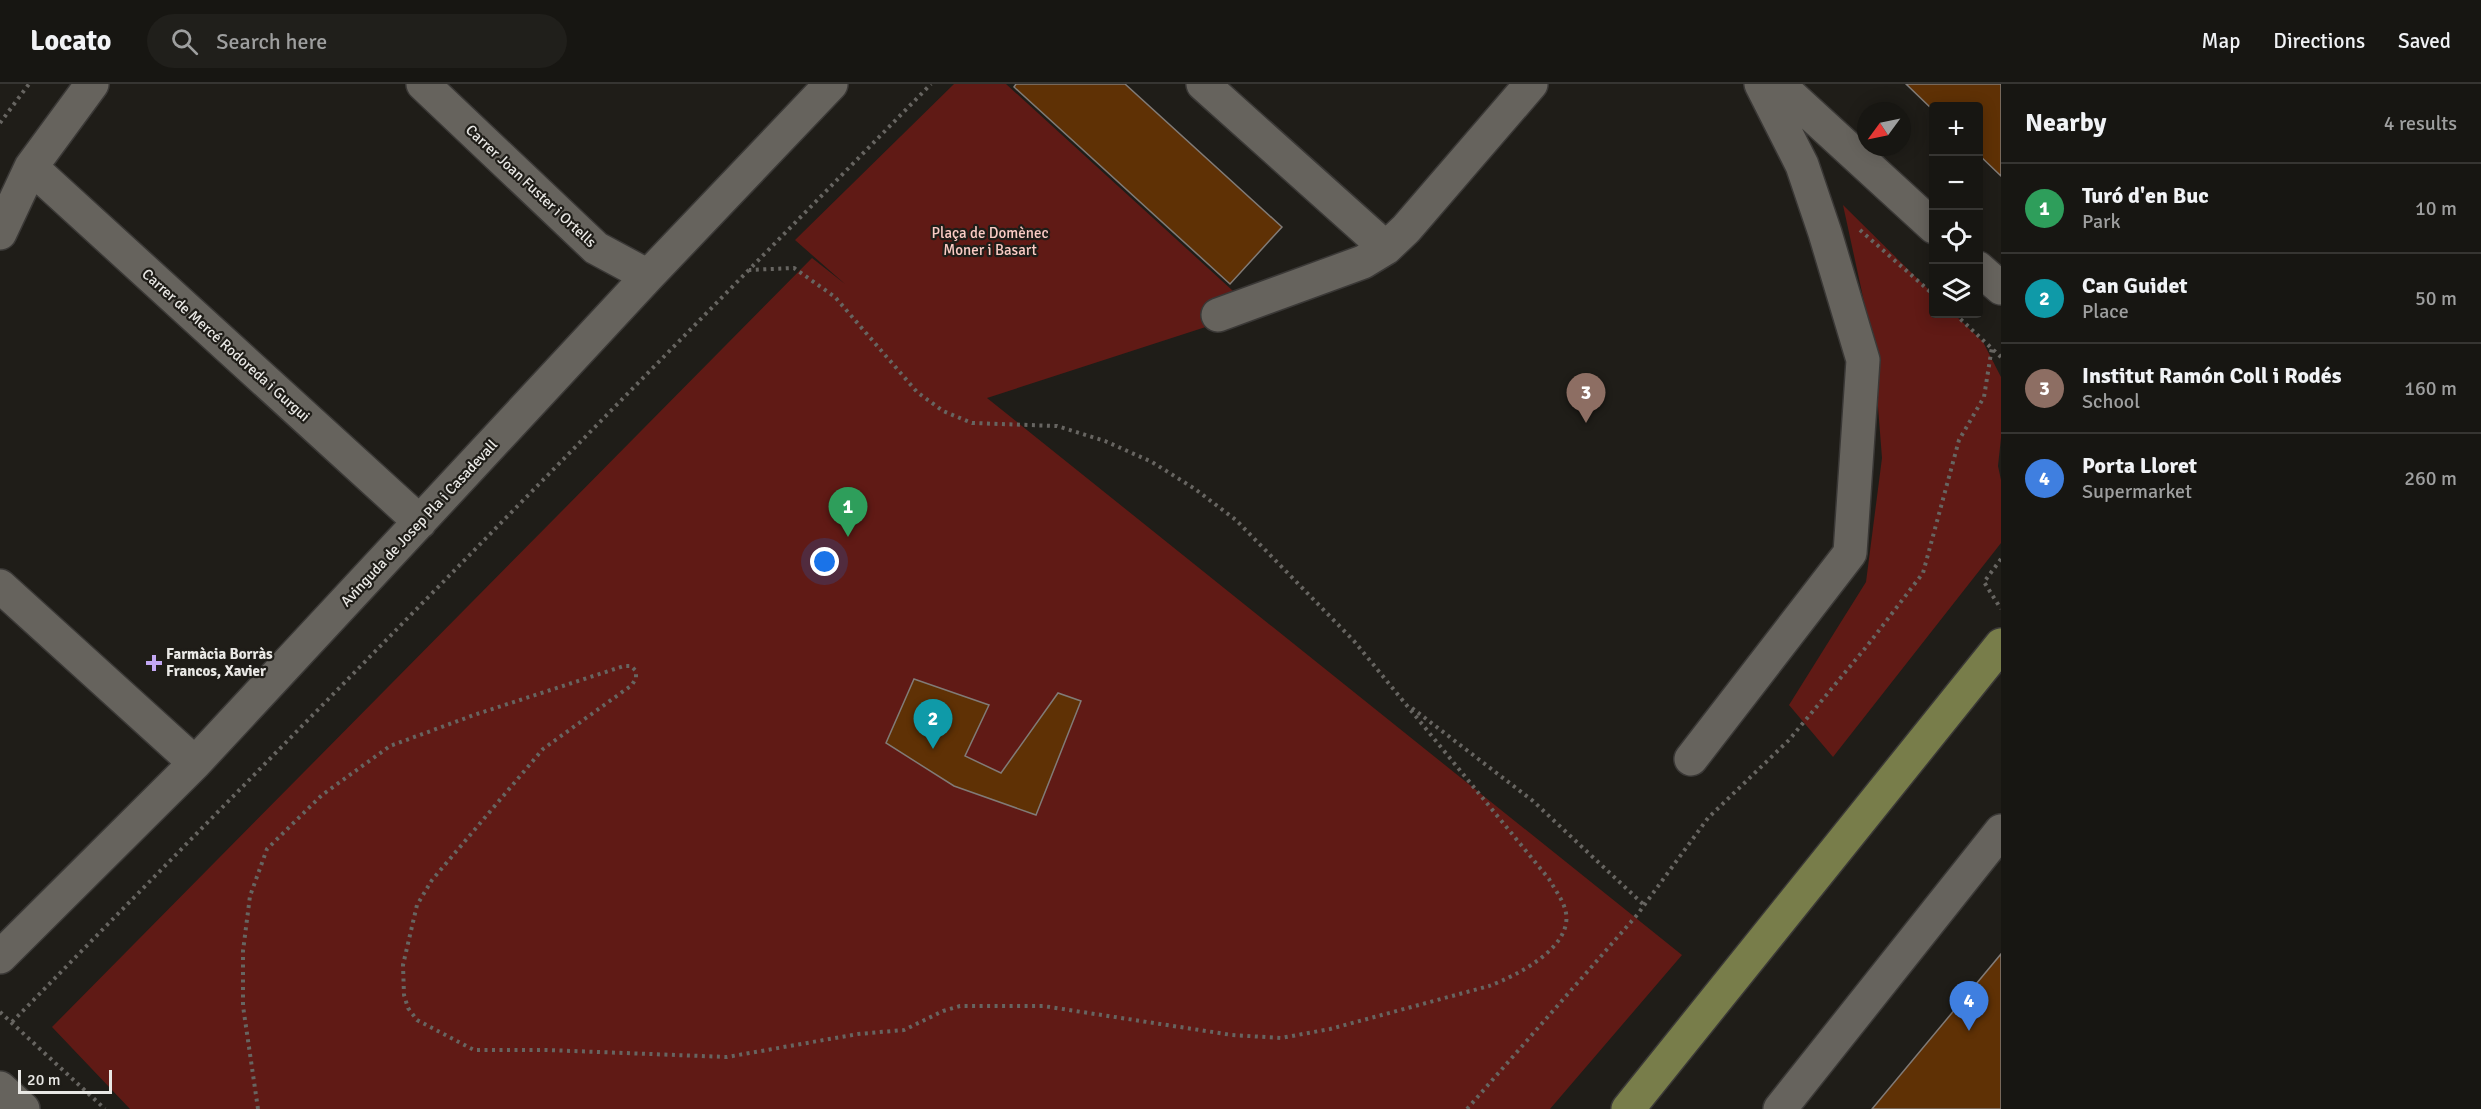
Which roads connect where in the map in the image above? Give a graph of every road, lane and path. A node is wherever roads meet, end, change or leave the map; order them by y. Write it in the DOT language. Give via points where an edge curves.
graph roads {
  1 [pos="29,84"];
  2 [pos="92,84"];
  3 [pos="423,84"];
  4 [pos="831,84"];
  5 [pos="931,84"];
  6 [pos="1203,84"];
  7 [pos="1531,84"];
  8 [pos="1761,84"];
  9 [pos="1778,84"];
  10 [pos="0,123"];
  11 [pos="1832,134"];
  12 [pos="1802,165"];
  13 [pos="31,167"];
  14 [pos="1929,222"];
  15 [pos="1854,225"];
  16 [pos="0,233"];
  17 [pos="1386,248"];
  18 [pos="749,270"];
  19 [pos="648,276"];
  20 [pos="1929,291"];
  21 [pos="1218,315"];
  22 [pos="1959,318"];
  23 [pos="1992,347"];
  24 [pos="2001,357"];
  25 [pos="420,522"];
  26 [pos="2001,559"];
  27 [pos="0,586"];
  28 [pos="2001,609"];
  29 [pos="2001,645"];
  30 [pos="1405,702"];
  31 [pos="1691,759"];
  32 [pos="195,763"];
  33 [pos="2001,831"];
  34 [pos="1644,905"];
  35 [pos="4,945"];
  36 [pos="0,1012"];
  37 [pos="12,1022"];
  38 [pos="0,1088"];
  39 [pos="23,1109"];
  40 [pos="105,1109"];
  41 [pos="258,1109"];
  42 [pos="1467,1109"];
  43 [pos="1628,1109"];
  44 [pos="1779,1109"];
  1 -- 10 [label="path"];
  2 -- 13 [label="street"];
  3 -- 19 [label="street, Carrer Joan Fuster i Ortells" via="596,248"];
  4 -- 19 [label="street, Avinguda de Josep Pla i Casadevall"];
  5 -- 18 [label="path"];
  6 -- 17 [label="street"];
  7 -- 17 [label="street"];
  8 -- 12 [label="street"];
  9 -- 11 [label="street"];
  11 -- 12 [label="street"];
  11 -- 14 [label="street"];
  12 -- 31 [label="street" via="1863,360 1850,553"];
  13 -- 16 [label="street"];
  13 -- 25 [label="street, Carrer de Mercé Rodoreda i Gurgui"];
  15 -- 20 [label="path"];
  17 -- 21 [label="street" via="1363,262"];
  18 -- 30 [label="path" via="794,267 835,297 917,392 943,411 972,423 1057,426 1152,462 1195,489 1236,520 1339,624"];
  18 -- 37 [label="path"];
  19 -- 25 [label="street, Avinguda de Josep Pla i Casadevall"];
  22 -- 23 [label="path"];
  23 -- 24 [label="path"];
  23 -- 34 [label="path" via="1984,397 1959,440 1923,573 1789,740 1708,818"];
  25 -- 32 [label="street, Avinguda de Josep Pla i Casadevall"];
  26 -- 28 [label="path" via="1984,582"];
  27 -- 32 [label="street"];
  29 -- 43 [label="main road"];
  30 -- 34 [label="path" via="1533,801"];
  30 -- 41 [label="path" via="1550,879 1562,901 1566,920 1562,936 1537,961 1510,978 1439,1001 1281,1038 1232,1035 1043,1006 960,1006 904,1030 858,1034 727,1058 474,1050 417,1020 404,995 404,965 417,905 432,880 543,749 632,685 636,671 624,666 464,719 390,746 322,795 267,849 250,896 243,951 243,1006"];
  32 -- 35 [label="street, Avinguda de Josep Pla i Casadevall"];
  33 -- 44 [label="street"];
  34 -- 42 [label="path"];
  36 -- 37 [label="path"];
  37 -- 40 [label="path"];
  38 -- 39 [label="street"];
}
